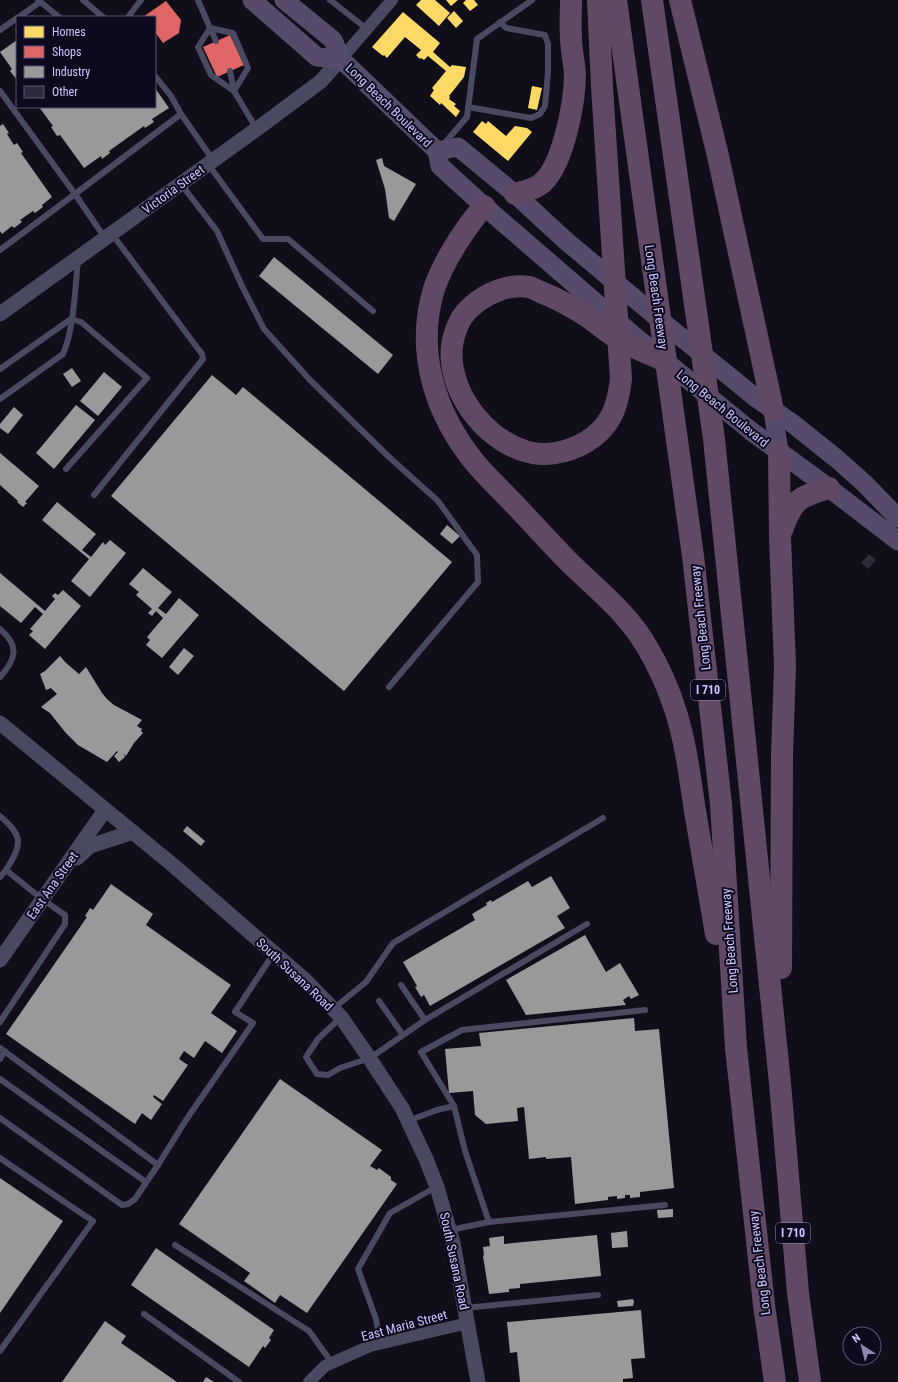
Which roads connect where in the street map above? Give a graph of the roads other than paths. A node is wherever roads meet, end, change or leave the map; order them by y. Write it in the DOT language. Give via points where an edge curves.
graph roads {
  1 [pos="83,0"];
  2 [pos="141,0"];
  3 [pos="198,0"];
  4 [pos="252,0"];
  5 [pos="330,0"];
  6 [pos="392,0"];
  7 [pos="532,0"];
  8 [pos="571,0"];
  9 [pos="598,0"];
  10 [pos="616,0"];
  11 [pos="652,0"];
  12 [pos="680,0"];
  13 [pos="39,1"];
  14 [pos="293,5"];
  15 [pos="20,16"];
  16 [pos="58,16"];
  17 [pos="102,16"];
  18 [pos="129,16"];
  19 [pos="16,19"];
  20 [pos="500,22"];
  21 [pos="210,28"];
  22 [pos="367,29"];
  23 [pos="0,30"];
  24 [pos="216,41"];
  25 [pos="341,59"];
  26 [pos="230,71"];
  27 [pos="156,77"];
  28 [pos="234,91"];
  29 [pos="0,92"];
  30 [pos="468,107"];
  31 [pos="181,114"];
  32 [pos="256,129"];
  33 [pos="437,151"];
  34 [pos="211,162"];
  35 [pos="181,184"];
  36 [pos="75,194"];
  37 [pos="515,194"];
  38 [pos="484,206"];
  39 [pos="108,236"];
  40 [pos="0,250"];
  41 [pos="78,258"];
  42 [pos="590,268"];
  43 [pos="587,306"];
  44 [pos="373,311"];
  45 [pos="0,314"];
  46 [pos="71,319"];
  47 [pos="661,359"];
  48 [pos="0,369"];
  49 [pos="0,399"];
  50 [pos="764,404"];
  51 [pos="779,452"];
  52 [pos="66,468"];
  53 [pos="829,488"];
  54 [pos="94,495"];
  55 [pos="898,518"];
  56 [pos="780,537"];
  57 [pos="898,541"];
  58 [pos="0,629"];
  59 [pos="0,677"];
  60 [pos="389,687"];
  61 [pos="0,723"];
  62 [pos="105,810"];
  63 [pos="0,816"];
  64 [pos="603,818"];
  65 [pos="132,832"];
  66 [pos="6,870"];
  67 [pos="62,872"];
  68 [pos="0,877"];
  69 [pos="42,899"];
  70 [pos="587,924"];
  71 [pos="274,953"];
  72 [pos="0,960"];
  73 [pos="401,985"];
  74 [pos="379,1001"];
  75 [pos="645,1010"];
  76 [pos="337,1013"];
  77 [pos="425,1020"];
  78 [pos="0,1022"];
  79 [pos="403,1035"];
  80 [pos="736,1048"];
  81 [pos="3,1049"];
  82 [pos="370,1058"];
  83 [pos="0,1059"];
  84 [pos="0,1079"];
  85 [pos="780,1083"];
  86 [pos="454,1106"];
  87 [pos="0,1118"];
  88 [pos="408,1121"];
  89 [pos="0,1158"];
  90 [pos="158,1165"];
  91 [pos="146,1182"];
  92 [pos="437,1187"];
  93 [pos="665,1205"];
  94 [pos="489,1222"];
  95 [pos="450,1230"];
  96 [pos="175,1245"];
  97 [pos="598,1295"];
  98 [pos="144,1314"];
  99 [pos="467,1315"];
  100 [pos="380,1344"];
  101 [pos="0,1351"];
  102 [pos="332,1363"];
  103 [pos="239,1382"];
  104 [pos="309,1382"];
  105 [pos="478,1382"];
  106 [pos="775,1382"];
  107 [pos="810,1382"];
  1 -- 17 [label="lane"];
  2 -- 18 [label="lane"];
  3 -- 21 [label="lane"];
  4 -- 25 [label="main road, Long Beach Boulevard" via="317,57"];
  5 -- 22 [label="lane"];
  6 -- 22 [label="street"];
  7 -- 20 [label="lane"];
  8 -- 37 [label="highway" via="575,74 563,145 555,167 547,178 538,186"];
  9 -- 43 [label="highway" via="620,379 616,405 603,428 578,447 549,454 536,454 508,444 482,424 473,413 456,380 451,360 451,346 459,321 477,301 503,289 515,287 529,287"];
  10 -- 80 [label="highway, Long Beach Freeway / I 710" via="693,556 720,804"];
  11 -- 85 [label="highway, I 710" via="714,439"];
  12 -- 50 [label="highway" via="718,156"];
  13 -- 15 [label="lane"];
  13 -- 16 [label="lane"];
  14 -- 25 [label="main road, Long Beach Boulevard" via="333,40"];
  19 -- 23 [label="lane"];
  20 -- 30 [label="lane" via="477,39"];
  20 -- 30 [label="lane" via="506,28 545,35 548,44 548,72 545,106 540,114 531,118"];
  21 -- 24 [label="lane"];
  21 -- 28 [label="lane" via="198,47 211,75"];
  21 -- 28 [label="lane" via="232,33 248,68"];
  22 -- 25 [label="street"];
  25 -- 32 [label="street, Victoria Street" via="320,82"];
  25 -- 33 [label="main road, Long Beach Boulevard"];
  26 -- 28 [label="lane"];
  27 -- 31 [label="lane"];
  28 -- 32 [label="lane"];
  29 -- 36 [label="lane"];
  30 -- 33 [label="lane" via="467,117"];
  31 -- 34 [label="lane"];
  31 -- 36 [label="lane"];
  32 -- 34 [label="street, Victoria Street"];
  33 -- 37 [label="main road, Long Beach Boulevard" via="458,147"];
  33 -- 38 [label="main road, Long Beach Boulevard" via="440,166"];
  34 -- 35 [label="street, Victoria Street"];
  34 -- 44 [label="lane" via="263,239 288,239"];
  35 -- 39 [label="street, Victoria Street"];
  35 -- 60 [label="lane" via="218,231 264,329 310,380 438,501 477,555 478,582"];
  36 -- 39 [label="lane"];
  36 -- 40 [label="lane"];
  37 -- 42 [label="main road, Long Beach Boulevard"];
  38 -- 42 [label="main road" via="501,201 507,203"];
  38 -- 43 [label="main road, Long Beach Boulevard"];
  38 -- 80 [label="highway" via="456,245 435,287 427,326 429,371 446,417 476,464 631,624 647,646 664,681 676,712 686,756"];
  39 -- 41 [label="street, Victoria Street"];
  39 -- 54 [label="lane" via="202,354 203,359"];
  41 -- 45 [label="street, Victoria Street"];
  41 -- 46 [label="lane"];
  42 -- 50 [label="main road, Long Beach Boulevard" via="665,324"];
  43 -- 47 [label="highway" via="624,343"];
  46 -- 48 [label="lane"];
  46 -- 49 [label="lane" via="67,345 62,354"];
  46 -- 52 [label="lane" via="81,322 147,378"];
  47 -- 51 [label="main road, Long Beach Boulevard"];
  50 -- 51 [label="main road"];
  50 -- 55 [label="main road, Long Beach Boulevard" via="837,459"];
  51 -- 53 [label="main road, Long Beach Boulevard"];
  51 -- 56 [label="highway"];
  53 -- 56 [label="highway" via="805,495 792,507"];
  53 -- 57 [label="main road, Long Beach Boulevard"];
  56 -- 85 [label="highway" via="786,666 782,755"];
  58 -- 59 [label="lane" via="12,642 14,654"];
  61 -- 62 [label="street, South Susana Road"];
  62 -- 65 [label="street, South Susana Road"];
  62 -- 67 [label="street, East Ana Street"];
  63 -- 66 [label="lane" via="13,827 18,839 17,851"];
  64 -- 76 [label="lane" via="393,943 366,982"];
  65 -- 67 [label="street" via="90,846"];
  65 -- 71 [label="street, South Susana Road"];
  66 -- 68 [label="lane"];
  66 -- 69 [label="lane"];
  67 -- 69 [label="street, East Ana Street"];
  69 -- 72 [label="street, East Ana Street"];
  69 -- 78 [label="lane" via="65,915 65,924"];
  70 -- 77 [label="lane"];
  71 -- 76 [label="street, South Susana Road"];
  71 -- 90 [label="lane" via="235,1012 253,1023"];
  73 -- 77 [label="lane"];
  74 -- 79 [label="lane"];
  75 -- 86 [label="lane" via="462,1030 421,1052"];
  76 -- 82 [label="street, South Susana Road"];
  76 -- 82 [label="lane" via="306,1057 317,1074 328,1075"];
  77 -- 79 [label="lane"];
  79 -- 82 [label="lane"];
  80 -- 106 [label="highway, Long Beach Freeway / I 710"];
  81 -- 83 [label="lane"];
  81 -- 90 [label="lane"];
  82 -- 88 [label="street, South Susana Road"];
  84 -- 91 [label="lane"];
  85 -- 107 [label="highway, I 710" via="798,1293"];
  86 -- 88 [label="lane"];
  86 -- 94 [label="lane" via="465,1151"];
  87 -- 91 [label="lane" via="122,1205 135,1198"];
  88 -- 92 [label="street, South Susana Road"];
  89 -- 101 [label="lane" via="93,1221"];
  90 -- 91 [label="lane"];
  92 -- 95 [label="street, South Susana Road"];
  92 -- 100 [label="lane" via="390,1213 358,1269 376,1319"];
  93 -- 94 [label="lane"];
  94 -- 95 [label="lane"];
  95 -- 99 [label="street, South Susana Road"];
  96 -- 102 [label="lane" via="308,1331"];
  97 -- 99 [label="lane"];
  98 -- 103 [label="lane"];
  99 -- 100 [label="street, East Maria Street"];
  99 -- 105 [label="street, South Susana Road"];
  100 -- 102 [label="street, East Maria Street"];
  102 -- 104 [label="street, East Maria Street" via="325,1366"];
}
